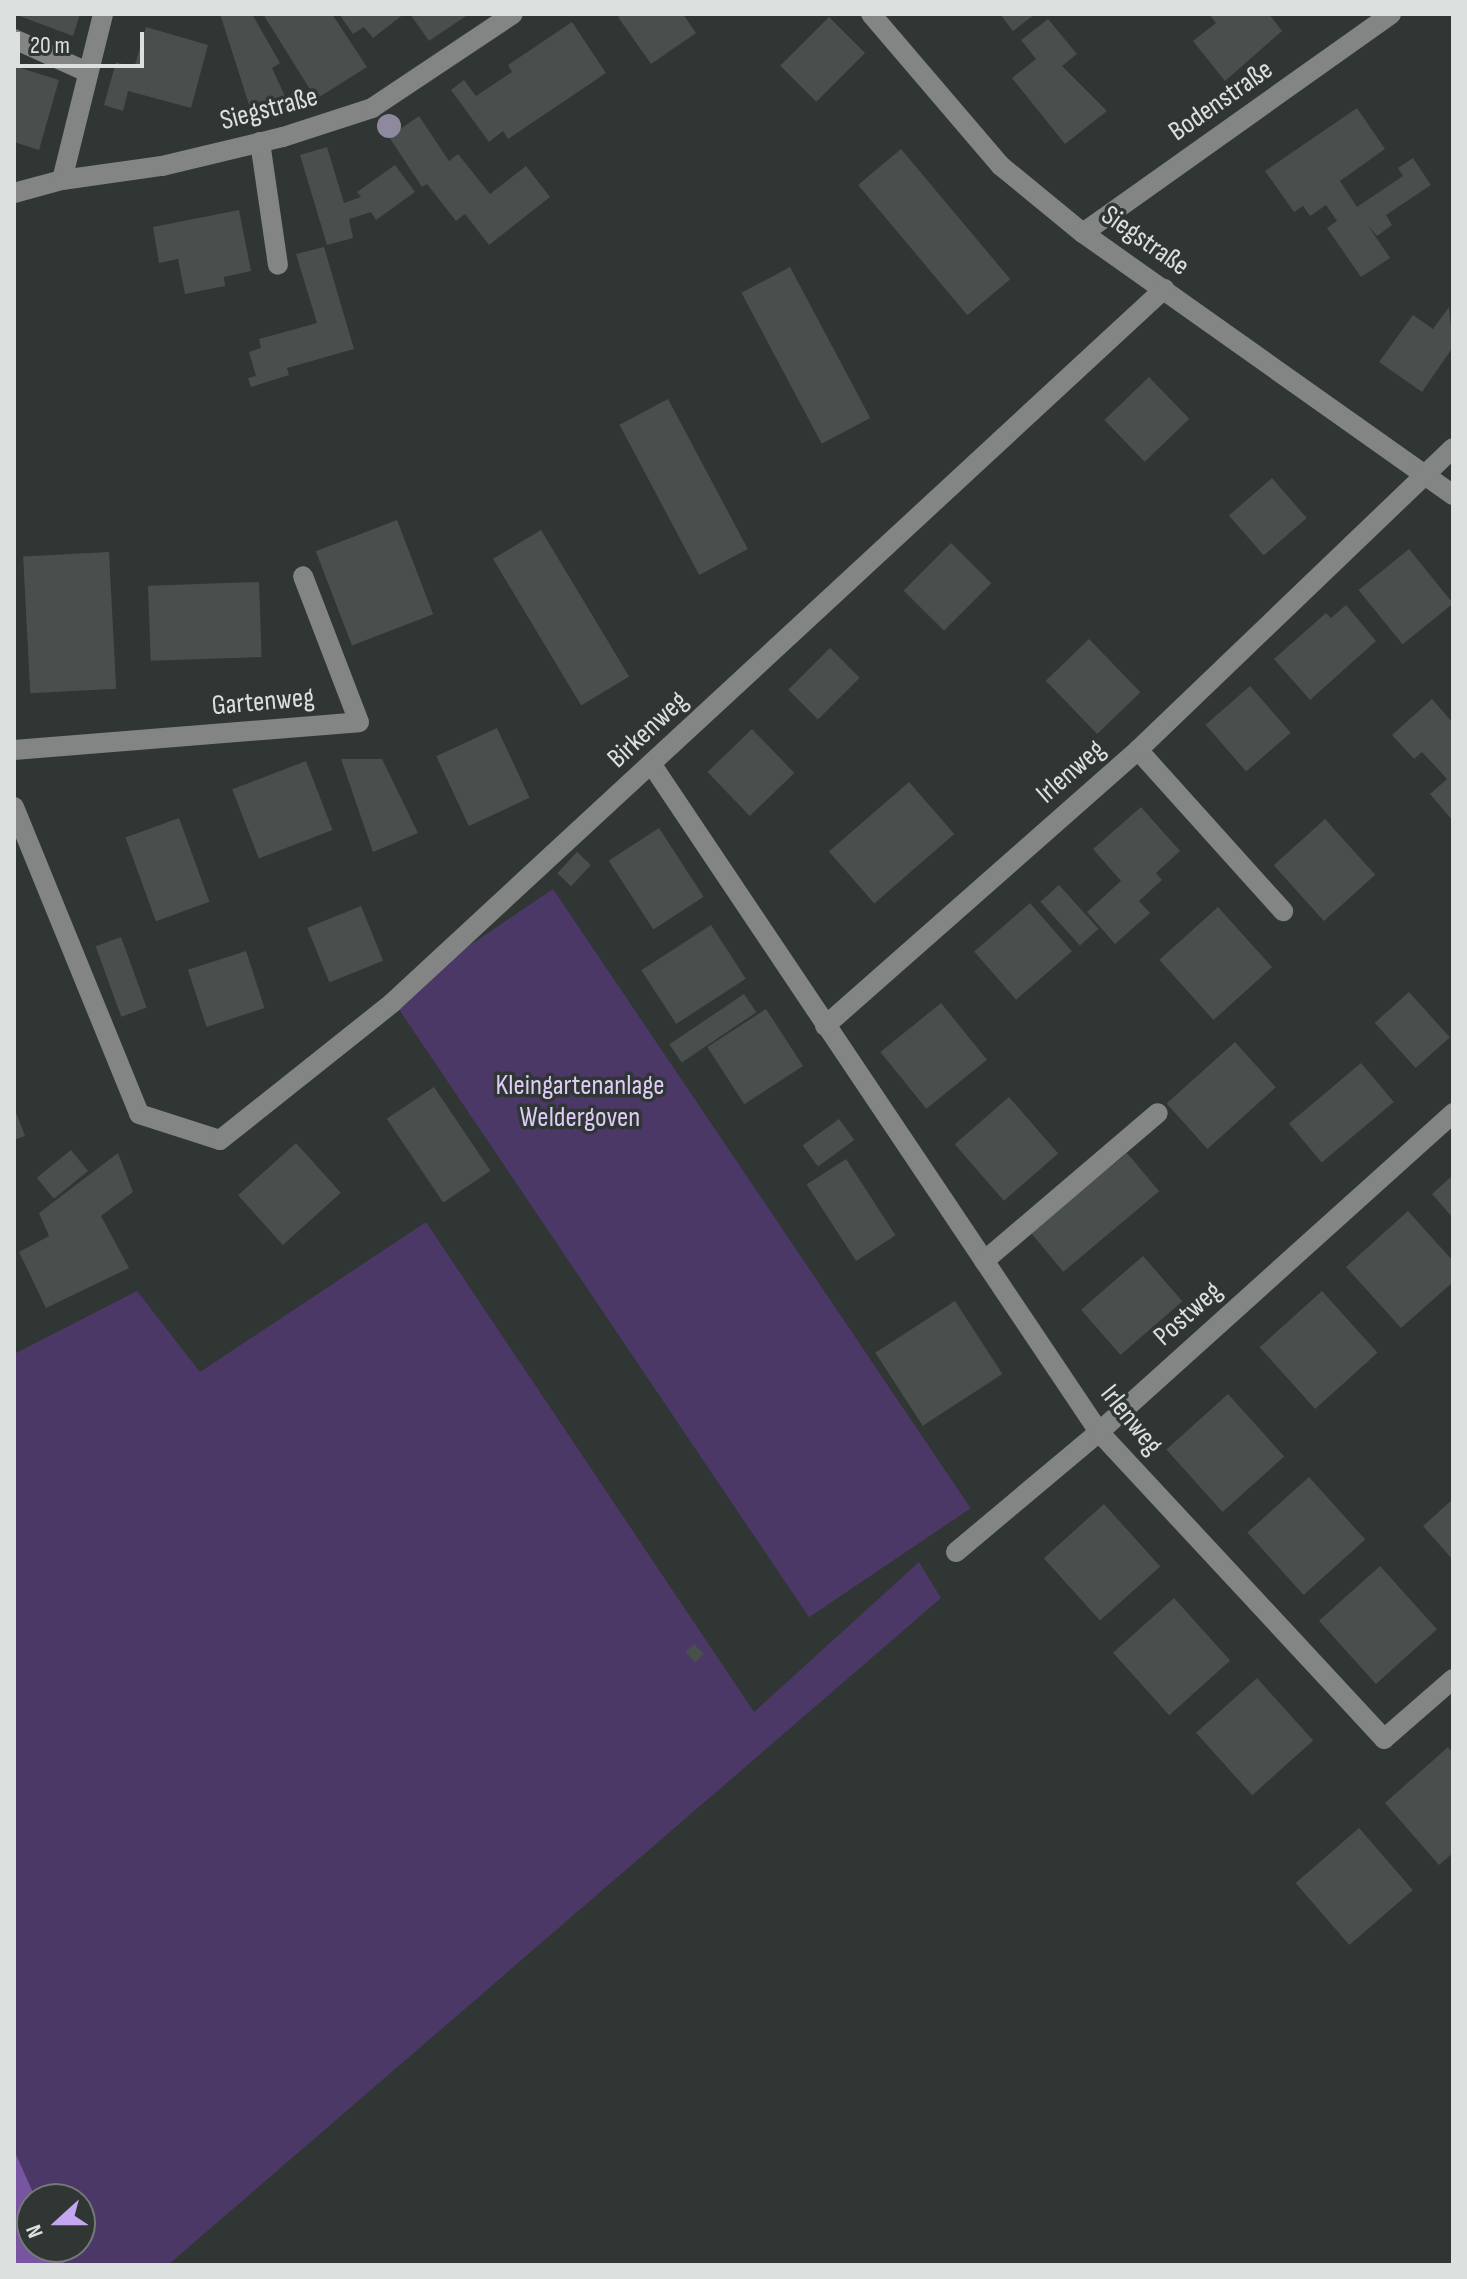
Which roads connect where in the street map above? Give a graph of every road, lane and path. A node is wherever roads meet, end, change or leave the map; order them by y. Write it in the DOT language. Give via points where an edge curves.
graph roads {
  1 [pos="103,14"];
  2 [pos="513,14"];
  3 [pos="871,14"];
  4 [pos="1391,14"];
  5 [pos="14,39"];
  6 [pos="87,72"];
  7 [pos="260,142"];
  8 [pos="62,180"];
  9 [pos="14,193"];
  10 [pos="1083,233"];
  11 [pos="278,265"];
  12 [pos="1164,289"];
  13 [pos="1453,448"];
  14 [pos="1425,473"];
  15 [pos="1453,495"];
  16 [pos="303,576"];
  17 [pos="14,750"];
  18 [pos="1138,750"];
  19 [pos="652,765"];
  20 [pos="14,807"];
  21 [pos="1283,911"];
  22 [pos="825,1026"];
  23 [pos="1158,1113"];
  24 [pos="1453,1113"];
  25 [pos="984,1261"];
  26 [pos="1099,1432"];
  27 [pos="956,1552"];
  28 [pos="1453,1679"];
  1 -- 6 [label="street"];
  2 -- 7 [label="street, Siegstraße" via="372,108"];
  3 -- 10 [label="street, Siegstraße" via="1001,166"];
  4 -- 10 [label="street, Bodenstraße"];
  5 -- 6 [label="street"];
  6 -- 8 [label="street"];
  7 -- 8 [label="street, Siegstraße" via="162,166"];
  7 -- 11 [label="street"];
  8 -- 9 [label="street, Siegstraße"];
  10 -- 12 [label="street, Siegstraße"];
  12 -- 14 [label="street, Siegstraße"];
  12 -- 19 [label="street, Birkenweg"];
  13 -- 14 [label="street"];
  14 -- 15 [label="street, Siegstraße"];
  14 -- 18 [label="street"];
  16 -- 17 [label="street, Gartenweg" via="359,722"];
  18 -- 21 [label="street"];
  18 -- 22 [label="street, Irlenweg"];
  19 -- 20 [label="street, Birkenweg" via="392,1003 220,1140 139,1114"];
  19 -- 22 [label="street, Irlenweg"];
  22 -- 25 [label="street, Irlenweg"];
  23 -- 25 [label="street"];
  24 -- 26 [label="street, Postweg"];
  25 -- 26 [label="street, Irlenweg"];
  26 -- 27 [label="street, Postweg"];
  26 -- 28 [label="street, Irlenweg" via="1384,1739"];
}
